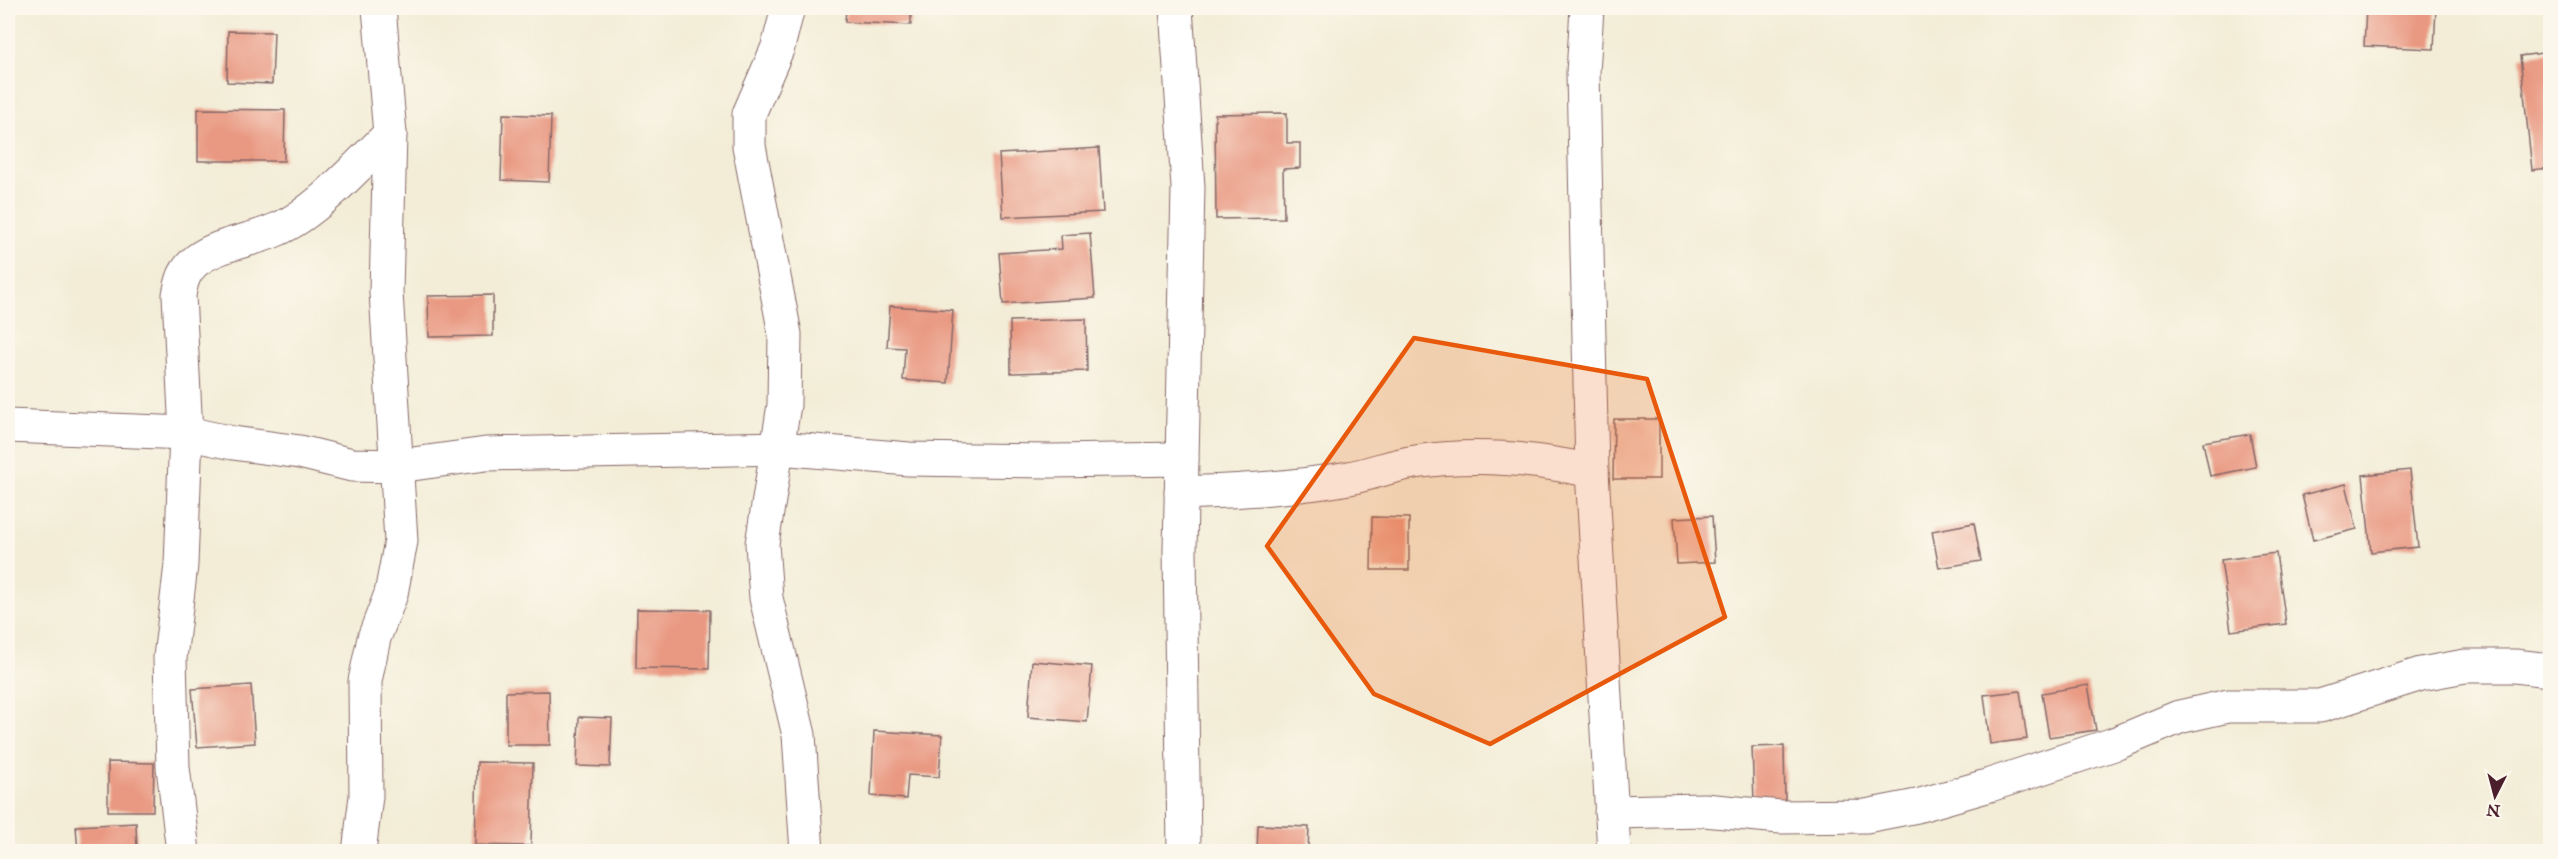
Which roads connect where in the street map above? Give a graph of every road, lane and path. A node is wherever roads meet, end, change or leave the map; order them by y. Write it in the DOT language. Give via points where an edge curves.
graph roads {
  1 [pos="379,8"];
  2 [pos="788,8"];
  3 [pos="1176,8"];
  4 [pos="1587,8"];
  5 [pos="390,134"];
  6 [pos="8,426"];
  7 [pos="186,433"];
  8 [pos="779,448"];
  9 [pos="1182,459"];
  10 [pos="398,466"];
  11 [pos="1592,471"];
  12 [pos="1181,493"];
  13 [pos="2550,670"];
  14 [pos="1611,812"];
  15 [pos="183,852"];
  16 [pos="360,852"];
  17 [pos="807,852"];
  18 [pos="1184,852"];
  19 [pos="1614,852"];
  1 -- 5 [label="street"];
  2 -- 8 [label="street" via="778,47 750,114 748,146 784,334 784,405"];
  3 -- 9 [label="street" via="1188,187"];
  4 -- 11 [label="street" via="1583,73"];
  5 -- 7 [label="street" via="318,202 280,229 198,259 183,274 179,295"];
  5 -- 10 [label="street" via="387,292"];
  6 -- 7 [label="street"];
  7 -- 10 [label="street" via="352,465"];
  7 -- 15 [label="street" via="181,565 170,658 173,767"];
  8 -- 9 [label="street" via="909,459"];
  8 -- 10 [label="street" via="486,454"];
  8 -- 17 [label="street" via="762,544 766,598 799,735"];
  9 -- 12 [label="street"];
  10 -- 16 [label="street" via="401,541 391,594 374,638 365,681 366,796"];
  11 -- 12 [label="street" via="1544,460 1475,457 1414,462 1351,478 1259,490"];
  11 -- 14 [label="street"];
  12 -- 18 [label="street"];
  13 -- 14 [label="street" via="2465,666 2421,674 2320,706 2228,706 2179,717 2117,743 1990,785 1866,816 1781,817 1704,810"];
  14 -- 19 [label="street"];
}
